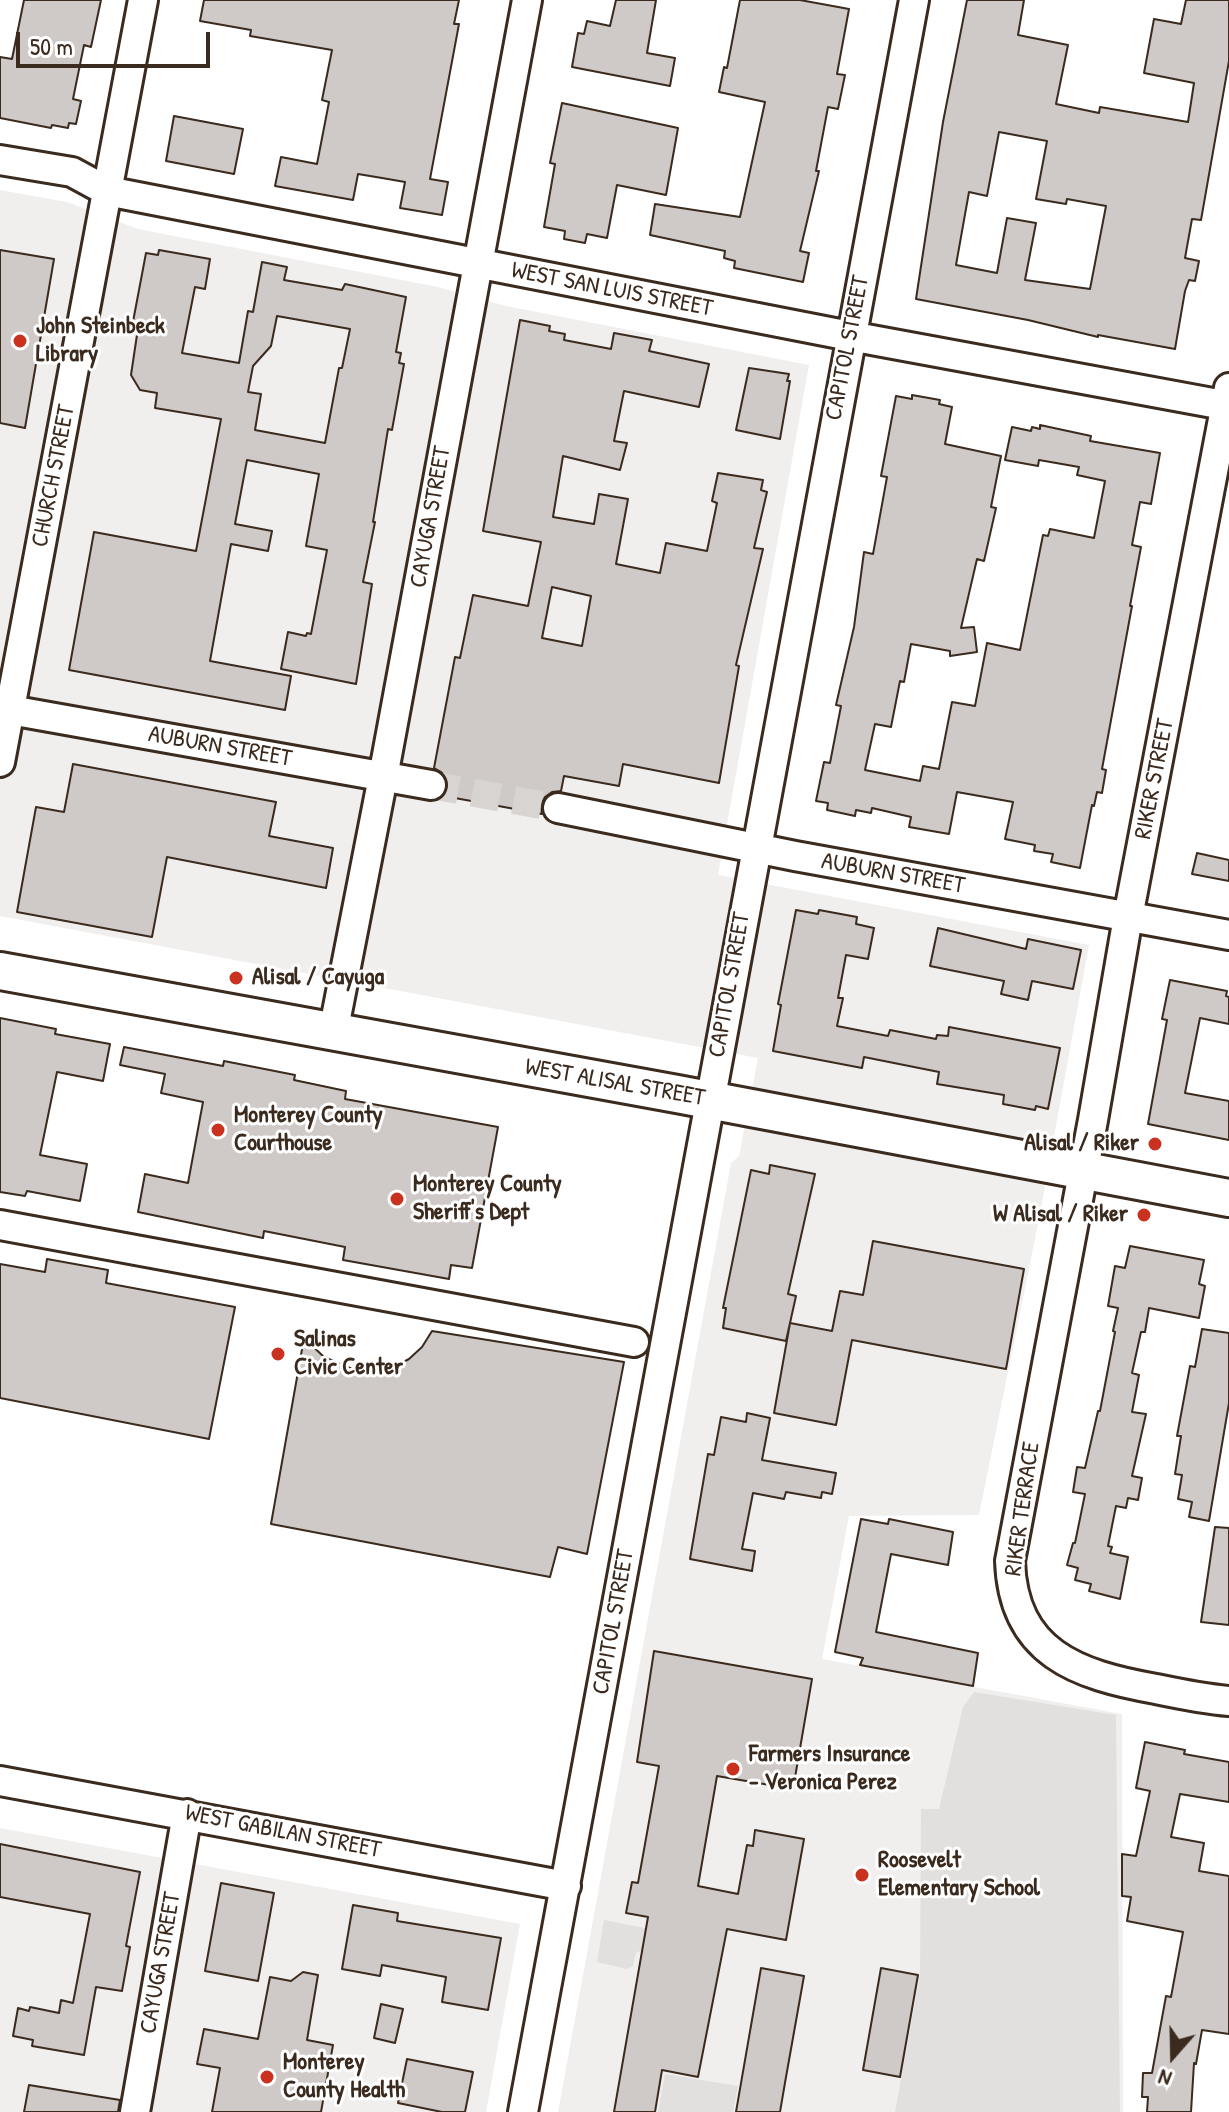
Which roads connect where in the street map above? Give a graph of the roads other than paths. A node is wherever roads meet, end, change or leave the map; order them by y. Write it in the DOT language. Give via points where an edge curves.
graph roads {
  1 [pos="143,0"];
  2 [pos="527,0"];
  3 [pos="914,0"];
  4 [pos="0,160"];
  5 [pos="107,191"];
  6 [pos="478,264"];
  7 [pos="850,336"];
  8 [pos="1228,400"];
  9 [pos="10,710"];
  10 [pos="0,762"];
  11 [pos="383,777"];
  12 [pos="431,785"];
  13 [pos="558,808"];
  14 [pos="755,848"];
  15 [pos="1128,917"];
  16 [pos="1229,935"];
  17 [pos="0,971"];
  18 [pos="333,1033"];
  19 [pos="709,1100"];
  20 [pos="1083,1170"];
  21 [pos="1229,1198"];
  22 [pos="0,1225"];
  23 [pos="634,1342"];
  24 [pos="1229,1701"];
  25 [pos="0,1781"];
  26 [pos="187,1814"];
  27 [pos="566,1886"];
  28 [pos="135,2112"];
  29 [pos="523,2112"];
  1 -- 5 [label="street, CHURCH STREET"];
  2 -- 6 [label="street, CAYUGA STREET"];
  3 -- 7 [label="street, CAPITOL STREET"];
  4 -- 5 [label="street, WEST SAN LUIS STREET" via="72,172"];
  5 -- 6 [label="street, WEST SAN LUIS STREET"];
  5 -- 9 [label="street, CHURCH STREET"];
  6 -- 7 [label="street, WEST SAN LUIS STREET"];
  6 -- 11 [label="street, CAYUGA STREET"];
  7 -- 8 [label="street, WEST SAN LUIS STREET"];
  7 -- 14 [label="street, CAPITOL STREET"];
  8 -- 15 [label="street, RIKER STREET"];
  9 -- 10 [label="street, CHURCH STREET"];
  9 -- 11 [label="street, AUBURN STREET"];
  11 -- 12 [label="street, AUBURN STREET"];
  11 -- 18 [label="street, CAYUGA STREET"];
  13 -- 14 [label="street, AUBURN STREET"];
  14 -- 15 [label="street, AUBURN STREET"];
  14 -- 19 [label="street, CAPITOL STREET"];
  15 -- 16 [label="street, AUBURN STREET"];
  15 -- 20 [label="street, RIKER STREET"];
  17 -- 18 [label="main road, WEST ALISAL STREET"];
  18 -- 19 [label="main road, WEST ALISAL STREET"];
  19 -- 20 [label="main road, WEST ALISAL STREET"];
  19 -- 27 [label="street, CAPITOL STREET"];
  20 -- 21 [label="main road, WEST ALISAL STREET"];
  20 -- 24 [label="street, RIKER TERRACE" via="1010,1561 1015,1602 1022,1619 1049,1650 1089,1674"];
  22 -- 23 [label="street"];
  25 -- 26 [label="street, WEST GABILAN STREET"];
  26 -- 27 [label="street, WEST GABILAN STREET"];
  26 -- 28 [label="street, CAYUGA STREET"];
  27 -- 29 [label="street, CAPITOL STREET"];
}
